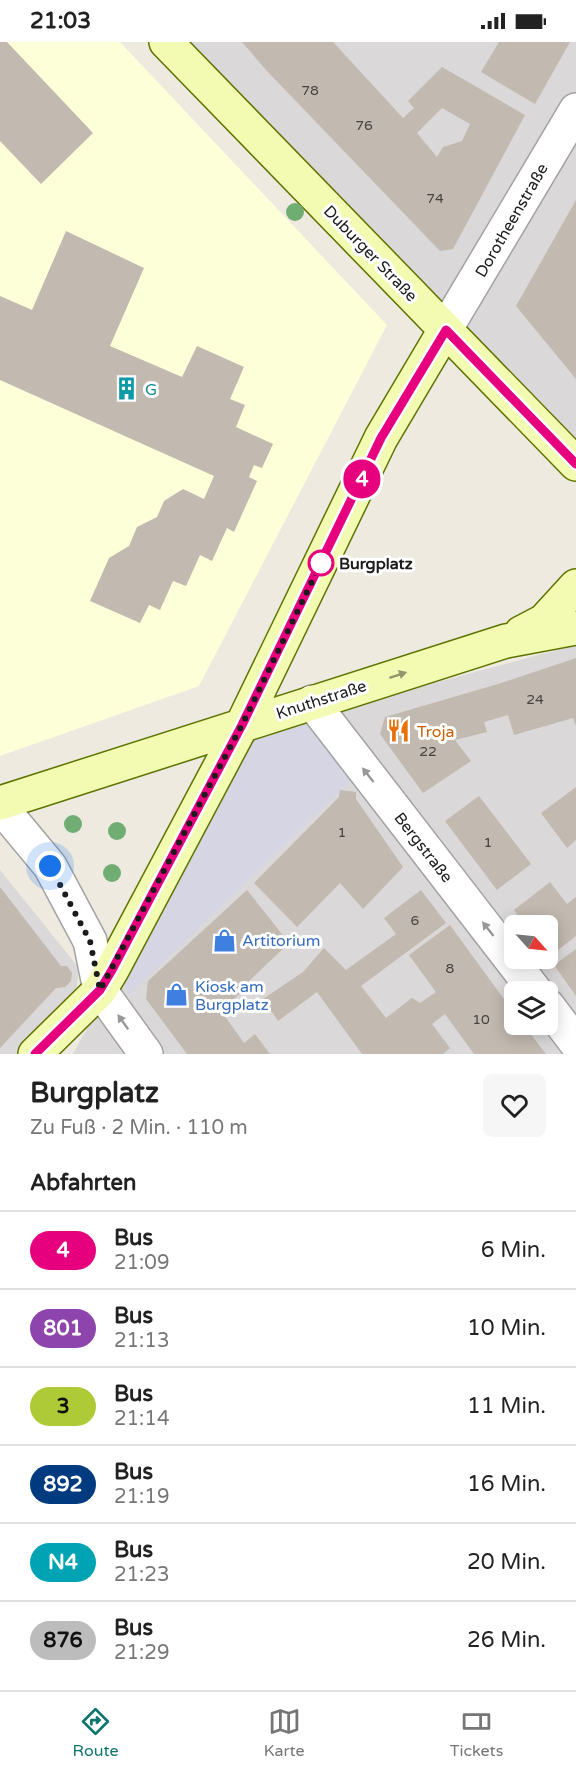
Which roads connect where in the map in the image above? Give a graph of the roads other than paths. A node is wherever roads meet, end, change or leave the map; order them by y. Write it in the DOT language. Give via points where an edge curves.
graph roads {
  1 [pos="166,42"];
  2 [pos="576,110"];
  3 [pos="446,330"];
  4 [pos="576,464"];
  5 [pos="576,586"];
  6 [pos="576,628"];
  7 [pos="506,641"];
  8 [pos="312,702"];
  9 [pos="242,725"];
  10 [pos="0,805"];
  11 [pos="528,981"];
  12 [pos="100,990"];
  13 [pos="558,1019"];
  14 [pos="576,1043"];
  15 [pos="35,1054"];
  16 [pos="146,1054"];
  1 -- 3 [label="main road, Duburger Straße"];
  2 -- 3 [label="street, Dorotheenstraße"];
  3 -- 4 [label="main road, Duburger Straße"];
  3 -- 9 [label="main road" via="381,438"];
  5 -- 7 [label="main road, Knuthstraße" via="544,621"];
  6 -- 7 [label="main road, Knuthstraße"];
  8 -- 7 [label="main road, Knuthstraße, one-way"];
  8 -- 9 [label="main road, Knuthstraße"];
  11 -- 8 [label="street, Bergstraße, one-way"];
  9 -- 10 [label="main road, Knuthstraße"];
  9 -- 12 [label="main road"];
  10 -- 12 [label="street" via="55,875 90,941"];
  12 -- 15 [label="main road"];
  16 -- 12 [label="street, one-way"];
  13 -- 14 [label="street"];
}
